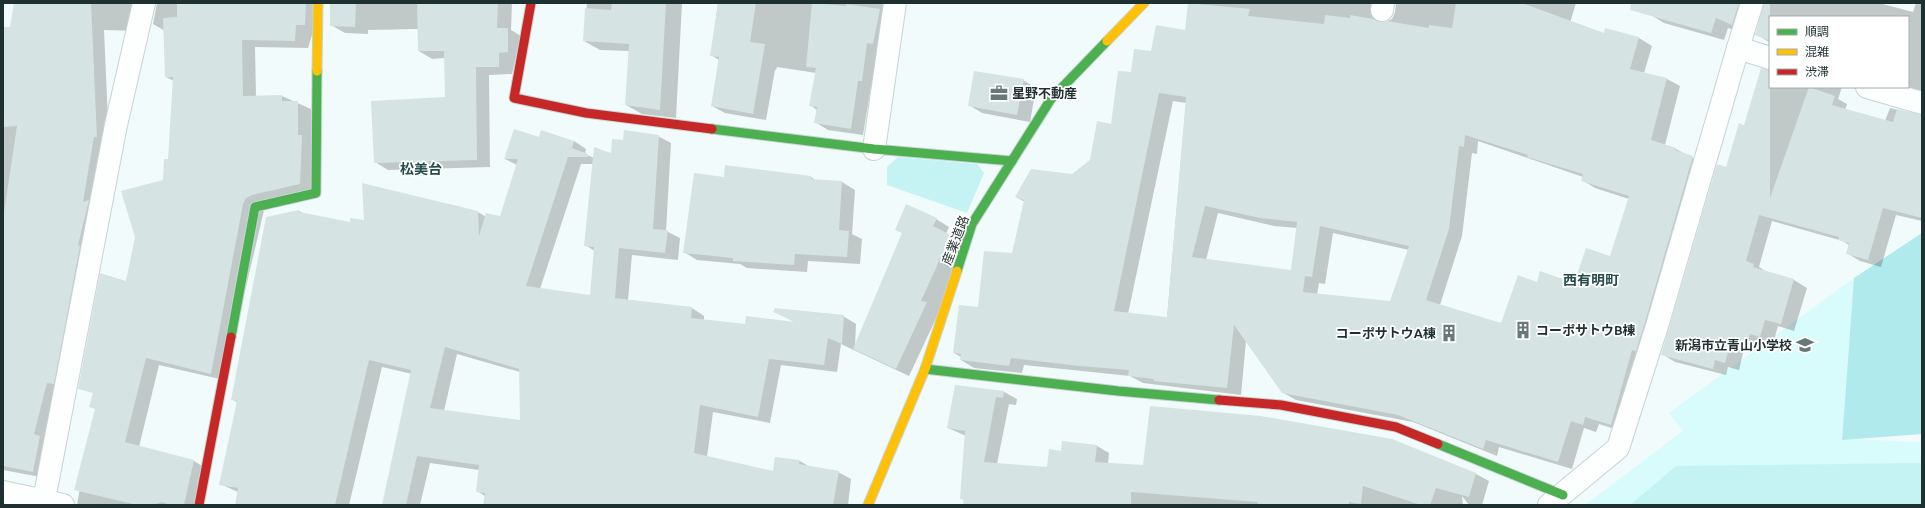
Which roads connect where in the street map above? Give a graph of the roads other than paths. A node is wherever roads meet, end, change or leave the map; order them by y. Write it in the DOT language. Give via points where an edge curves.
graph roads {
  1 [pos="144,3"];
  2 [pos="318,3"];
  3 [pos="531,3"];
  4 [pos="895,3"];
  5 [pos="1144,3"];
  6 [pos="1752,3"];
  7 [pos="1738,48"];
  8 [pos="1769,58"];
  9 [pos="1870,88"];
  10 [pos="1922,104"];
  11 [pos="874,149"];
  12 [pos="1012,161"];
  13 [pos="925,370"];
  14 [pos="3,492"];
  15 [pos="1556,500"];
  16 [pos="50,504"];
  17 [pos="199,505"];
  18 [pos="868,505"];
  1 -- 16 [label="street" via="116,125"];
  2 -- 17 [label="street" via="316,194 255,207"];
  3 -- 11 [label="street" via="514,98 586,112"];
  4 -- 11 [label="street"];
  5 -- 12 [label="street, 産業道路" via="1052,99"];
  6 -- 7 [label="street"];
  7 -- 8 [label="street"];
  7 -- 15 [label="street" via="1657,326 1618,448"];
  9 -- 10 [label="street"];
  11 -- 12 [label="street"];
  12 -- 13 [label="street, 産業道路" via="972,224"];
  13 -- 15 [label="street" via="1118,391 1281,405 1388,425"];
  13 -- 18 [label="street, 産業道路"];
  14 -- 16 [label="street"];
}
